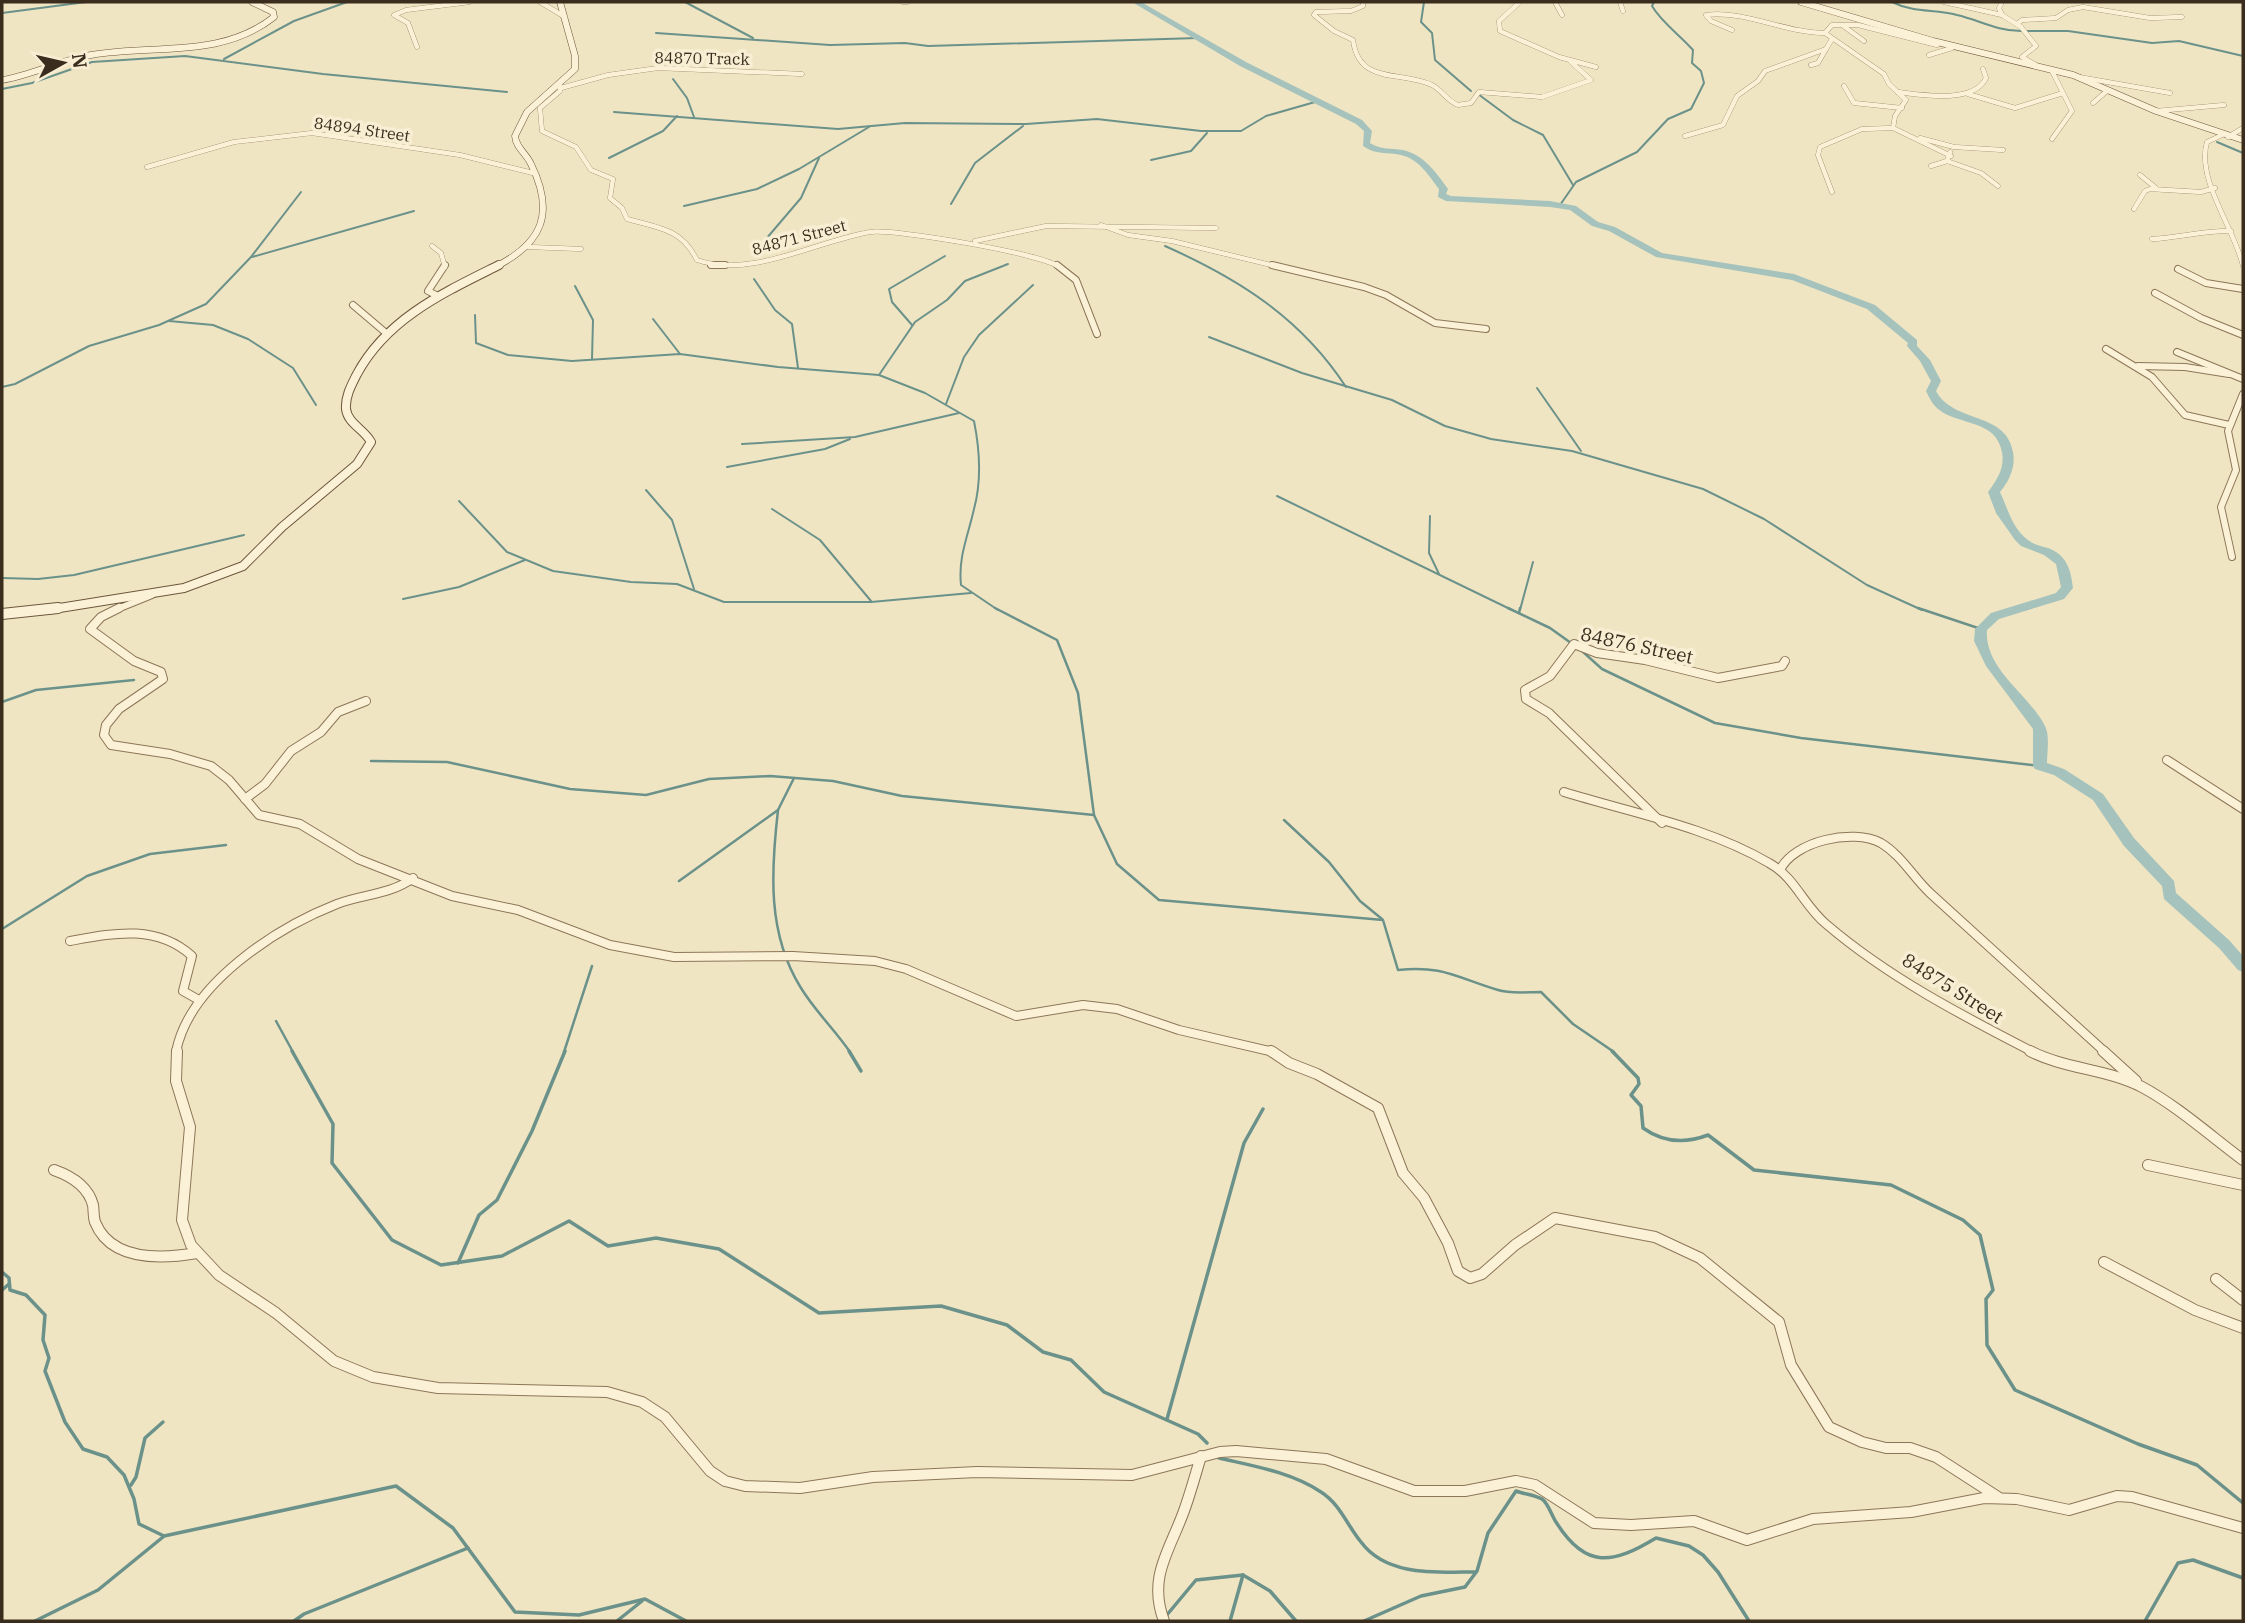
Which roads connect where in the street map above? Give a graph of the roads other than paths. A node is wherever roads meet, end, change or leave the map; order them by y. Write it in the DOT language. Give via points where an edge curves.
graph roads {
  1 [pos="252,2"];
  2 [pos="470,2"];
  3 [pos="540,2"];
  4 [pos="560,2"];
  5 [pos="1363,2"];
  6 [pos="1520,2"];
  7 [pos="1555,2"];
  8 [pos="1620,2"];
  9 [pos="1801,2"];
  10 [pos="1944,2"];
  11 [pos="1968,2"];
  12 [pos="2002,2"];
  13 [pos="1973,9"];
  14 [pos="1623,12"];
  15 [pos="1562,15"];
  16 [pos="2002,15"];
  17 [pos="565,17"];
  18 [pos="2182,17"];
  19 [pos="1839,24"];
  20 [pos="2017,24"];
  21 [pos="1732,30"];
  22 [pos="1825,33"];
  23 [pos="1832,39"];
  24 [pos="1864,41"];
  25 [pos="417,47"];
  26 [pos="1952,48"];
  27 [pos="1826,49"];
  28 [pos="1960,49"];
  29 [pos="1929,55"];
  30 [pos="1570,61"];
  31 [pos="1811,65"];
  32 [pos="1596,67"];
  33 [pos="2038,67"];
  34 [pos="1983,69"];
  35 [pos="2051,69"];
  36 [pos="802,74"];
  37 [pos="2073,75"];
  38 [pos="2,79"];
  39 [pos="1844,86"];
  40 [pos="561,87"];
  41 [pos="2108,90"];
  42 [pos="1896,92"];
  43 [pos="1962,92"];
  44 [pos="2063,93"];
  45 [pos="2170,93"];
  46 [pos="2094,103"];
  47 [pos="2224,105"];
  48 [pos="1902,108"];
  49 [pos="2156,111"];
  50 [pos="1893,128"];
  51 [pos="2243,128"];
  52 [pos="1904,135"];
  53 [pos="1685,136"];
  54 [pos="2225,136"];
  55 [pos="2052,139"];
  56 [pos="2243,140"];
  57 [pos="1947,146"];
  58 [pos="2003,150"];
  59 [pos="1949,158"];
  60 [pos="1931,166"];
  61 [pos="147,167"];
  62 [pos="533,173"];
  63 [pos="2140,175"];
  64 [pos="1998,186"];
  65 [pos="2156,188"];
  66 [pos="2215,188"];
  67 [pos="1832,192"];
  68 [pos="2134,209"];
  69 [pos="1101,225"];
  70 [pos="1216,228"];
  71 [pos="2231,231"];
  72 [pos="2152,239"];
  73 [pos="969,242"];
  74 [pos="432,246"];
  75 [pos="529,247"];
  76 [pos="581,249"];
  77 [pos="2243,265"];
  78 [pos="2178,269"];
  79 [pos="2243,289"];
  80 [pos="2155,293"];
  81 [pos="439,296"];
  82 [pos="352,304"];
  83 [pos="1486,329"];
  84 [pos="386,333"];
  85 [pos="1097,334"];
  86 [pos="2243,335"];
  87 [pos="2106,349"];
  88 [pos="2177,352"];
  89 [pos="2135,366"];
  90 [pos="2230,374"];
  91 [pos="2243,379"];
  92 [pos="2243,394"];
  93 [pos="2229,425"];
  94 [pos="2234,480"];
  95 [pos="2243,482"];
  96 [pos="2232,557"];
  97 [pos="163,590"];
  98 [pos="2,614"];
  99 [pos="1785,661"];
  100 [pos="366,701"];
  101 [pos="2167,760"];
  102 [pos="1564,792"];
  103 [pos="245,799"];
  104 [pos="2243,809"];
  105 [pos="1662,823"];
  106 [pos="1780,870"];
  107 [pos="413,878"];
  108 [pos="71,941"];
  109 [pos="199,1000"];
  110 [pos="2144,1088"];
  111 [pos="2243,1160"];
  112 [pos="2148,1165"];
  113 [pos="54,1170"];
  114 [pos="2243,1185"];
  115 [pos="197,1253"];
  116 [pos="2104,1262"];
  117 [pos="2216,1279"];
  118 [pos="2243,1300"];
  119 [pos="2243,1328"];
  120 [pos="1201,1457"];
  121 [pos="1998,1497"];
  122 [pos="2243,1528"];
  123 [pos="1164,1621"];
  1 -- 38 [label="street" via="273,12 274,17 238,37 187,49 96,54"];
  2 -- 25 [label="street" via="394,15 408,23"];
  3 -- 17 [label="street"];
  4 -- 17 [label="street"];
  5 -- 30 [label="street" via="1355,10 1314,15 1353,40 1353,50 1365,66 1393,78 1431,84 1447,101 1461,106 1471,103 1479,92 1542,97 1591,80"];
  6 -- 30 [label="street" via="1499,21 1500,31"];
  7 -- 15 [label="street"];
  8 -- 14 [label="street"];
  9 -- 28 [label="street"];
  10 -- 13 [label="street"];
  11 -- 13 [label="street"];
  12 -- 16 [label="street"];
  13 -- 16 [label="street"];
  16 -- 20 [label="street"];
  17 -- 40 [label="street" via="577,65"];
  18 -- 20 [label="street" via="2150,18 2083,7 2056,18"];
  19 -- 22 [label="street"];
  19 -- 24 [label="street"];
  19 -- 26 [label="street"];
  20 -- 33 [label="street" via="2036,46 2022,57"];
  21 -- 22 [label="street" via="1706,15 1714,12 1762,25"];
  22 -- 23 [label="street"];
  23 -- 27 [label="street"];
  23 -- 42 [label="street" via="1884,74"];
  26 -- 28 [label="street"];
  26 -- 29 [label="street"];
  27 -- 31 [label="street" via="1818,63"];
  27 -- 53 [label="street" via="1766,71 1737,96 1723,125"];
  28 -- 33 [label="street"];
  30 -- 32 [label="street"];
  33 -- 35 [label="street"];
  34 -- 43 [label="street" via="1982,87"];
  35 -- 37 [label="street"];
  35 -- 44 [label="street"];
  36 -- 40 [label="street, 84870 Track" via="658,68"];
  37 -- 41 [label="street"];
  37 -- 45 [label="street"];
  39 -- 48 [label="street" via="1854,103"];
  40 -- 62 [label="street" via="536,104 517,128 514,143 528,158"];
  40 -- 73 [label="street, 84871 Street" via="540,108 542,131 576,147 591,170 613,179 610,198 627,219 676,233 704,263 721,266 760,261 874,232"];
  41 -- 46 [label="street"];
  41 -- 49 [label="street"];
  42 -- 43 [label="street" via="1932,96"];
  42 -- 48 [label="street" via="1906,100"];
  43 -- 44 [label="street" via="2015,108"];
  44 -- 55 [label="street" via="2072,111"];
  47 -- 49 [label="street"];
  48 -- 50 [label="street"];
  49 -- 54 [label="street"];
  50 -- 52 [label="street"];
  50 -- 67 [label="street" via="1862,129 1820,147 1818,155"];
  51 -- 54 [label="street"];
  52 -- 57 [label="street"];
  52 -- 59 [label="street"];
  54 -- 56 [label="street"];
  54 -- 66 [label="street" via="2207,142 2203,156 2205,172"];
  57 -- 58 [label="street"];
  57 -- 59 [label="street"];
  59 -- 60 [label="street"];
  59 -- 64 [label="street"];
  61 -- 62 [label="street, 84894 Street" via="234,142 302,133 371,140"];
  62 -- 75 [label="street" via="542,215"];
  63 -- 65 [label="street"];
  65 -- 66 [label="street" via="2201,192"];
  65 -- 68 [label="street" via="2145,191"];
  66 -- 71 [label="street"];
  69 -- 70 [label="street"];
  69 -- 73 [label="street" via="1033,227"];
  69 -- 83 [label="street" via="1128,235 1172,241 1364,287 1435,323"];
  71 -- 72 [label="street" via="2205,230 2180,238"];
  71 -- 77 [label="street"];
  73 -- 85 [label="street, 84871 Street" via="1061,267 1079,283"];
  74 -- 81 [label="street" via="441,253 445,266 428,291"];
  75 -- 76 [label="street"];
  75 -- 81 [label="street"];
  78 -- 79 [label="street" via="2206,283"];
  80 -- 86 [label="street"];
  81 -- 84 [label="street"];
  82 -- 84 [label="street"];
  84 -- 97 [label="street" via="366,355 346,400 348,419 370,438 370,446 357,464 243,566 184,588"];
  87 -- 89 [label="street"];
  88 -- 90 [label="street"];
  89 -- 90 [label="street"];
  89 -- 93 [label="street" via="2159,383 2185,415"];
  90 -- 91 [label="street"];
  92 -- 93 [label="street"];
  93 -- 94 [label="street" via="2226,444 2236,470"];
  94 -- 95 [label="street"];
  94 -- 96 [label="street" via="2221,503"];
  97 -- 98 [label="street"];
  97 -- 103 [label="street" via="111,613 90,629 134,661 161,672 163,679 118,710 104,726 104,735 111,745 123,750 170,754 211,766"];
  99 -- 105 [label="street, 84876 Street" via="1768,671 1718,678 1574,644 1550,676 1525,690 1526,699 1549,713"];
  100 -- 103 [label="street" via="338,712 321,732 291,751 265,785"];
  101 -- 104 [label="street"];
  102 -- 105 [label="street, 84875 Street"];
  103 -- 107 [label="street" via="259,815 300,824 350,856"];
  105 -- 106 [label="street, 84875 Street" via="1733,844"];
  106 -- 110 [label="street, 84875 Street" via="1824,923 1940,1004 2042,1057 2110,1074"];
  106 -- 110 [label="street" via="1786,857 1802,848 1837,838 1861,835 1884,845"];
  107 -- 109 [label="street" via="392,890 343,901 312,916 228,971"];
  107 -- 121 [label="street" via="452,896 518,910 626,949 674,957 805,956 875,961 906,969 1016,1016 1083,1005 1117,1009 1179,1030 1269,1049 1378,1108 1404,1173 1424,1199 1464,1276 1476,1278 1555,1218 1674,1244 1730,1280 1779,1322 1791,1365 1829,1427 1862,1442 1910,1448 1936,1457"];
  108 -- 109 [label="street" via="150,933 190,953 183,991"];
  109 -- 115 [label="street" via="183,1028 174,1068 190,1126 183,1216 185,1232"];
  110 -- 111 [label="street, 84875 Street"];
  112 -- 114 [label="street"];
  113 -- 115 [label="street" via="78,1181 90,1197 98,1227 119,1247 160,1259"];
  115 -- 120 [label="street" via="215,1272 277,1312 345,1367 422,1384 626,1396 665,1418 710,1471 745,1486 800,1488 873,1477 989,1472 1112,1476 1163,1469"];
  116 -- 119 [label="street" via="2195,1310"];
  117 -- 118 [label="street"];
  120 -- 121 [label="street" via="1236,1451 1326,1459 1414,1492 1465,1491 1524,1482 1594,1523 1694,1521 1746,1540 1833,1516 1911,1511"];
  120 -- 123 [label="street" via="1158,1577 1157,1602"];
  121 -- 122 [label="street" via="2069,1510 2117,1496 2132,1497"];
}
